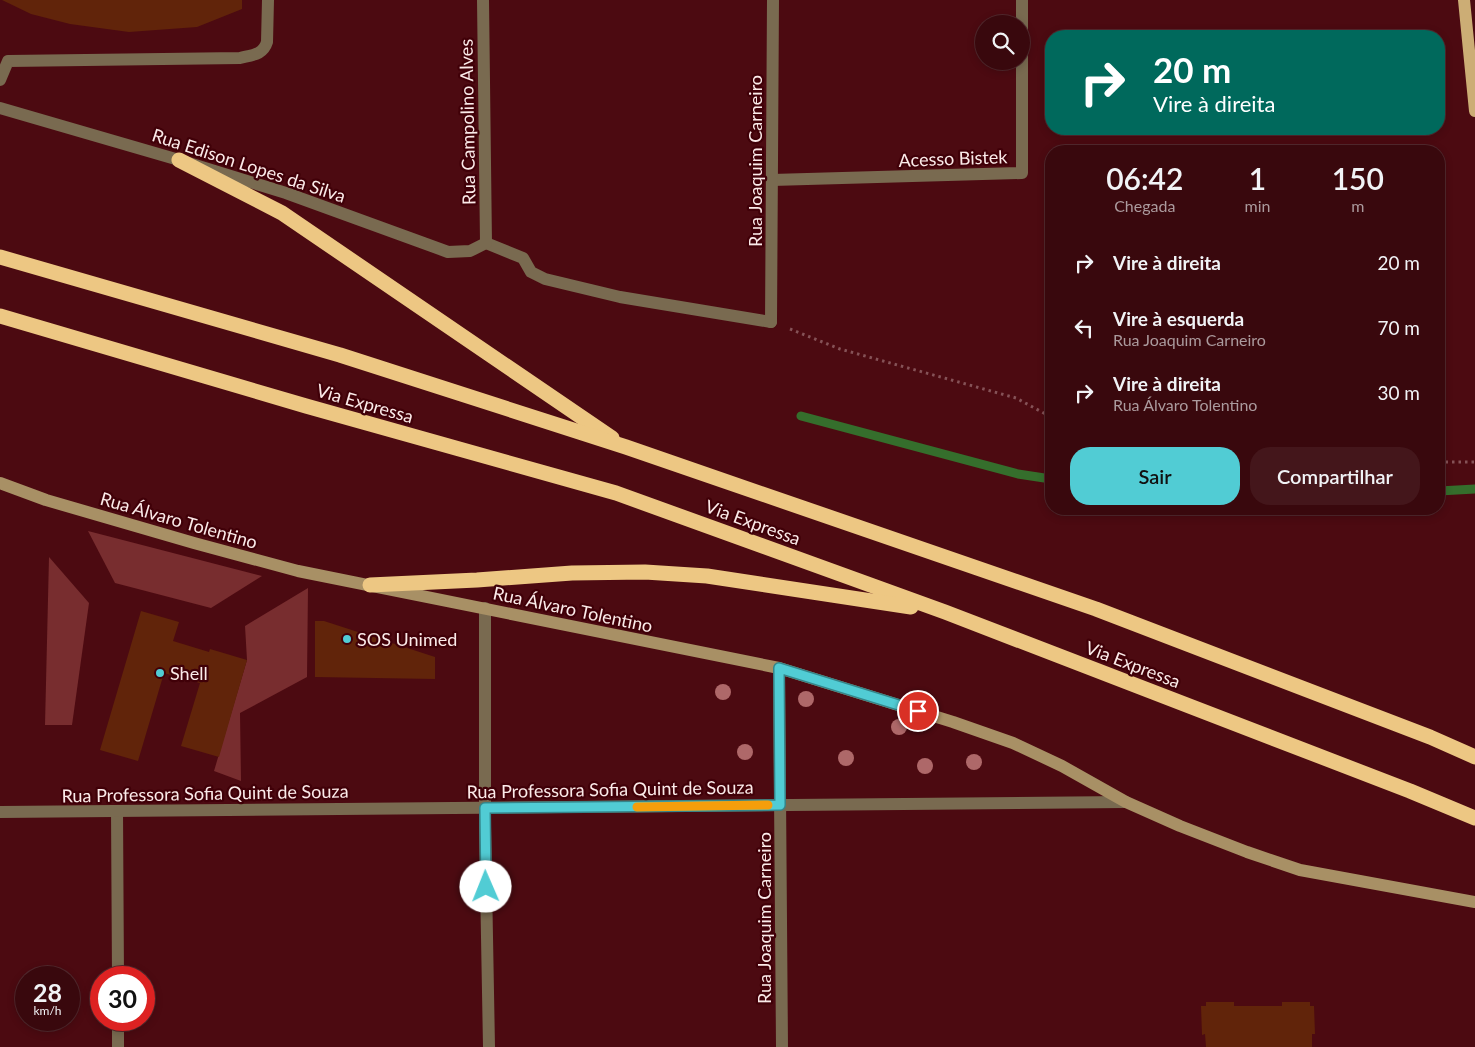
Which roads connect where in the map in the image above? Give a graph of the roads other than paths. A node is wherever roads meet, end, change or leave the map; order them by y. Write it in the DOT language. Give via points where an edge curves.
graph roads {
  1 [pos="268,0"];
  2 [pos="483,0"];
  3 [pos="773,0"];
  4 [pos="1022,0"];
  5 [pos="1464,0"];
  6 [pos="0,80"];
  7 [pos="0,108"];
  8 [pos="1475,111"];
  9 [pos="179,160"];
  10 [pos="772,180"];
  11 [pos="486,243"];
  12 [pos="0,257"];
  13 [pos="0,316"];
  14 [pos="626,447"];
  15 [pos="0,483"];
  16 [pos="370,585"];
  17 [pos="485,608"];
  18 [pos="944,612"];
  19 [pos="779,668"];
  20 [pos="1475,757"];
  21 [pos="1126,802"];
  22 [pos="780,805"];
  23 [pos="485,808"];
  24 [pos="117,811"];
  25 [pos="0,812"];
  26 [pos="1475,818"];
  27 [pos="1475,902"];
  28 [pos="118,966"];
  29 [pos="118,1031"];
  30 [pos="118,1047"];
  31 [pos="488,1047"];
  32 [pos="782,1047"];
  1 -- 6 [label="street" via="265,48 257,54 240,58 8,61"];
  2 -- 11 [label="street, Rua Campolino Alves"];
  3 -- 10 [label="street, Rua Joaquim Carneiro"];
  4 -- 10 [label="street, Acesso Bistek" via="1022,173"];
  5 -- 8 [label="main road"];
  7 -- 9 [label="street, Rua Edison Lopes da Silva"];
  9 -- 11 [label="street, Rua Edison Lopes da Silva" via="286,193 448,252 470,251"];
  9 -- 14 [label="highway" via="282,213"];
  10 -- 11 [label="street, Rua Joaquim Carneiro" via="772,322 620,297 545,279 531,272 523,258"];
  12 -- 14 [label="highway, Via Expressa" via="340,355"];
  13 -- 18 [label="highway, Via Expressa" via="616,493"];
  14 -- 20 [label="highway, Via Expressa" via="1096,609"];
  15 -- 16 [label="main road, Rua Álvaro Tolentino" via="46,500 194,543 298,571"];
  16 -- 17 [label="main road, Rua Álvaro Tolentino"];
  16 -- 18 [label="highway" via="645,572 707,576"];
  17 -- 19 [label="main road, Rua Álvaro Tolentino"];
  17 -- 23 [label="street"];
  18 -- 26 [label="highway, Via Expressa"];
  19 -- 21 [label="main road, Rua Álvaro Tolentino" via="1013,743"];
  19 -- 22 [label="street, Rua Joaquim Carneiro"];
  21 -- 22 [label="street, Rua Professora Sofia Quint de Souza"];
  21 -- 27 [label="main road, Rua Professora Sofia Quint de Souza" via="1230,846 1300,870"];
  22 -- 23 [label="street, Rua Professora Sofia Quint de Souza"];
  22 -- 32 [label="street, Rua Joaquim Carneiro"];
  23 -- 24 [label="street, Rua Professora Sofia Quint de Souza"];
  23 -- 31 [label="street"];
  24 -- 25 [label="street, Rua Professora Sofia Quint de Souza"];
  24 -- 28 [label="street"];
  29 -- 30 [label="street"];
}
